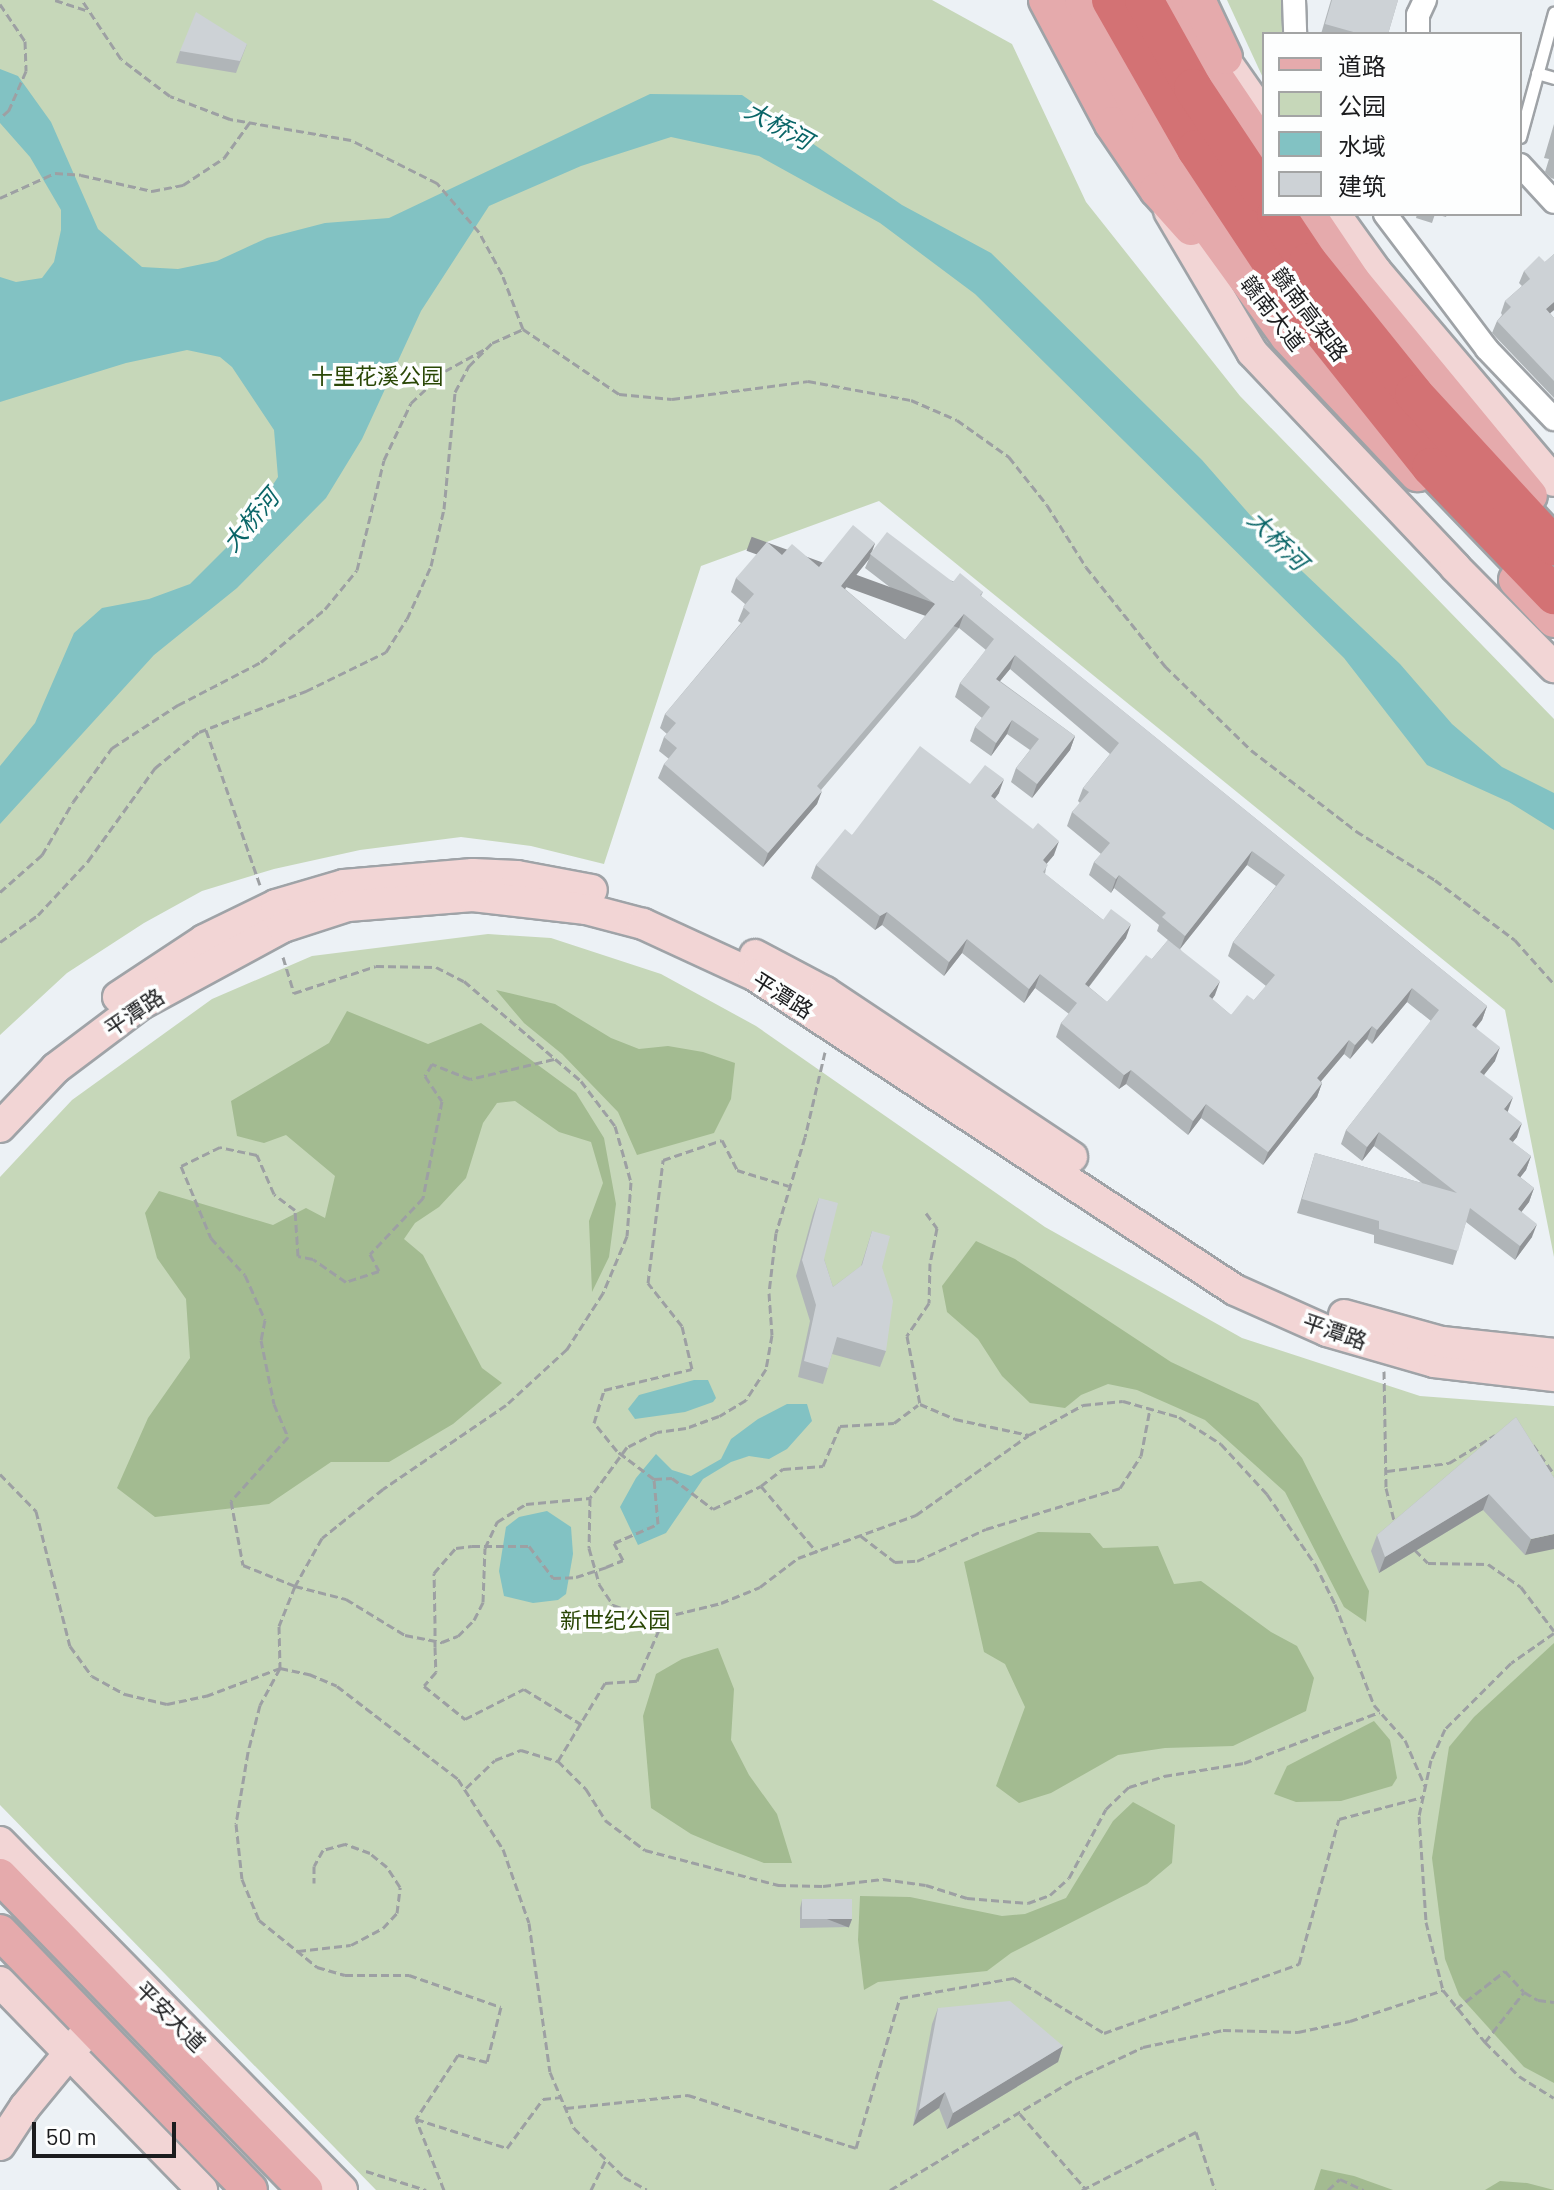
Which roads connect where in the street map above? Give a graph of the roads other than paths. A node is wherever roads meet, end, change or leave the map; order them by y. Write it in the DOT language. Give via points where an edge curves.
graph roads {
  1 [pos="1046,0"];
  2 [pos="1060,0"];
  3 [pos="1082,0"];
  4 [pos="1111,0"];
  5 [pos="1144,0"];
  6 [pos="1164,0"];
  7 [pos="1187,0"];
  8 [pos="1198,0"];
  9 [pos="1294,0"];
  10 [pos="1425,0"];
  11 [pos="1554,13"];
  12 [pos="1295,32"];
  13 [pos="1418,32"];
  14 [pos="1537,73"];
  15 [pos="1234,75"];
  16 [pos="1554,78"];
  17 [pos="1262,113"];
  18 [pos="1262,128"];
  19 [pos="1522,129"];
  20 [pos="1262,146"];
  21 [pos="1522,167"];
  22 [pos="1157,190"];
  23 [pos="1262,192"];
  24 [pos="1554,202"];
  25 [pos="1277,216"];
  26 [pos="1311,216"];
  27 [pos="1336,216"];
  28 [pos="1387,216"];
  29 [pos="1287,336"];
  30 [pos="1554,419"];
  31 [pos="1554,481"];
  32 [pos="1554,521"];
  33 [pos="1554,546"];
  34 [pos="1554,595"];
  35 [pos="1554,620"];
  36 [pos="1554,667"];
  37 [pos="272,920"];
  38 [pos="0,1098"];
  39 [pos="0,1127"];
  40 [pos="1554,1354"];
  41 [pos="1554,1376"];
  42 [pos="0,1842"];
  43 [pos="0,1876"];
  44 [pos="0,1932"];
  45 [pos="0,1982"];
  46 [pos="91,2026"];
  47 [pos="69,2053"];
  48 [pos="0,2145"];
  49 [pos="202,2190"];
  50 [pos="250,2190"];
  51 [pos="305,2190"];
  52 [pos="342,2190"];
  1 -- 22 [label="main road" via="1112,124"];
  2 -- 22 [label="main road"];
  3 -- 29 [label="main road, 赣南大道" via="1206,224"];
  4 -- 34 [label="highway, 赣南高架路" via="1196,149 1288,288 1431,467"];
  5 -- 23 [label="highway" via="1193,88"];
  6 -- 20 [label="main road"];
  7 -- 15 [label="main road"];
  8 -- 15 [label="main road"];
  9 -- 12 [label="street"];
  10 -- 13 [label="street"];
  11 -- 14 [label="lane"];
  14 -- 16 [label="lane"];
  14 -- 19 [label="lane"];
  15 -- 17 [label="main road"];
  15 -- 18 [label="main road"];
  21 -- 24 [label="street"];
  22 -- 29 [label="main road"];
  22 -- 36 [label="main road" via="1252,352"];
  25 -- 33 [label="highway, 赣南高架路" via="1414,394"];
  26 -- 32 [label="main road" via="1353,281"];
  27 -- 31 [label="main road" via="1376,271"];
  28 -- 30 [label="street" via="1487,349"];
  29 -- 35 [label="main road, 赣南大道"];
  37 -- 38 [label="main road, 平潭路" via="204,940 131,987 49,1049"];
  37 -- 39 [label="main road, 平潭路" via="141,1004 56,1068"];
  37 -- 40 [label="main road, 平潭路" via="344,885 473,874 517,876 646,905 825,992 1246,1273 1332,1311 1442,1342"];
  37 -- 41 [label="main road, 平潭路" via="348,906 502,898 586,909 643,924 754,975 1235,1290 1327,1331 1434,1362"];
  42 -- 52 [label="main road, 平安大道"];
  43 -- 51 [label="main road, 平安大道"];
  44 -- 46 [label="main road"];
  45 -- 47 [label="main road"];
  46 -- 47 [label="main road"];
  46 -- 50 [label="main road"];
  47 -- 48 [label="main road"];
  47 -- 49 [label="main road"];
}
